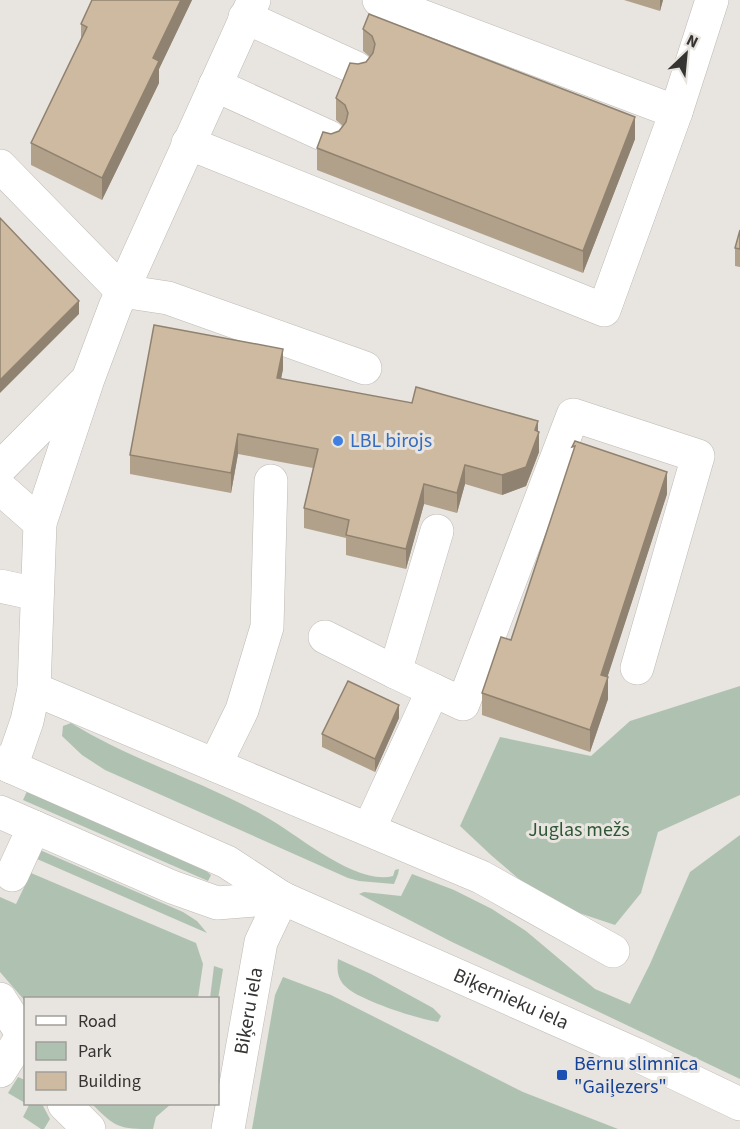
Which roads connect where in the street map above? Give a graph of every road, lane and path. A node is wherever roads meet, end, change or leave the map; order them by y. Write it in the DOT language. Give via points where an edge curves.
graph roads {
  1 [pos="379,0"];
  2 [pos="712,0"];
  3 [pos="249,8"];
  4 [pos="356,68"];
  5 [pos="215,85"];
  6 [pos="676,112"];
  7 [pos="329,137"];
  8 [pos="188,143"];
  9 [pos="0,166"];
  10 [pos="122,291"];
  11 [pos="365,368"];
  12 [pos="88,379"];
  13 [pos="0,468"];
  14 [pos="271,481"];
  15 [pos="0,488"];
  16 [pos="40,524"];
  17 [pos="437,531"];
  18 [pos="0,586"];
  19 [pos="37,594"];
  20 [pos="325,637"];
  21 [pos="637,668"];
  22 [pos="394,672"];
  23 [pos="34,689"];
  24 [pos="433,690"];
  25 [pos="215,765"];
  26 [pos="4,775"];
  27 [pos="0,812"];
  28 [pos="34,826"];
  29 [pos="369,829"];
  30 [pos="12,875"];
  31 [pos="282,898"];
  32 [pos="613,951"];
  33 [pos="0,999"];
  34 [pos="24,1037"];
  35 [pos="0,1071"];
  36 [pos="740,1104"];
  37 [pos="228,1129"];
  1 -- 6 [label="street"];
  2 -- 6 [label="street"];
  3 -- 4 [label="street"];
  3 -- 5 [label="street"];
  5 -- 7 [label="street"];
  5 -- 8 [label="street"];
  6 -- 8 [label="street" via="604,310"];
  8 -- 10 [label="street"];
  9 -- 10 [label="street"];
  10 -- 11 [label="street" via="168,298"];
  10 -- 12 [label="street"];
  12 -- 13 [label="street"];
  12 -- 16 [label="street"];
  14 -- 25 [label="street" via="267,627 242,710"];
  15 -- 16 [label="street"];
  16 -- 19 [label="street"];
  17 -- 22 [label="street"];
  18 -- 19 [label="street"];
  19 -- 23 [label="street"];
  20 -- 22 [label="street"];
  21 -- 24 [label="street" via="698,456 573,415 463,704"];
  22 -- 24 [label="street"];
  23 -- 25 [label="street"];
  23 -- 26 [label="street" via="27,721"];
  24 -- 29 [label="street"];
  25 -- 29 [label="street"];
  26 -- 31 [label="street, Biķernieku iela" via="227,862"];
  27 -- 28 [label="street, Biķernieku iela"];
  28 -- 30 [label="street"];
  28 -- 31 [label="street, Biķernieku iela" via="217,903"];
  29 -- 32 [label="street" via="482,877"];
  31 -- 36 [label="street, Biķernieku iela"];
  31 -- 37 [label="street, Biķeru iela" via="261,942"];
  33 -- 34 [label="street"];
  34 -- 35 [label="street"];
}
